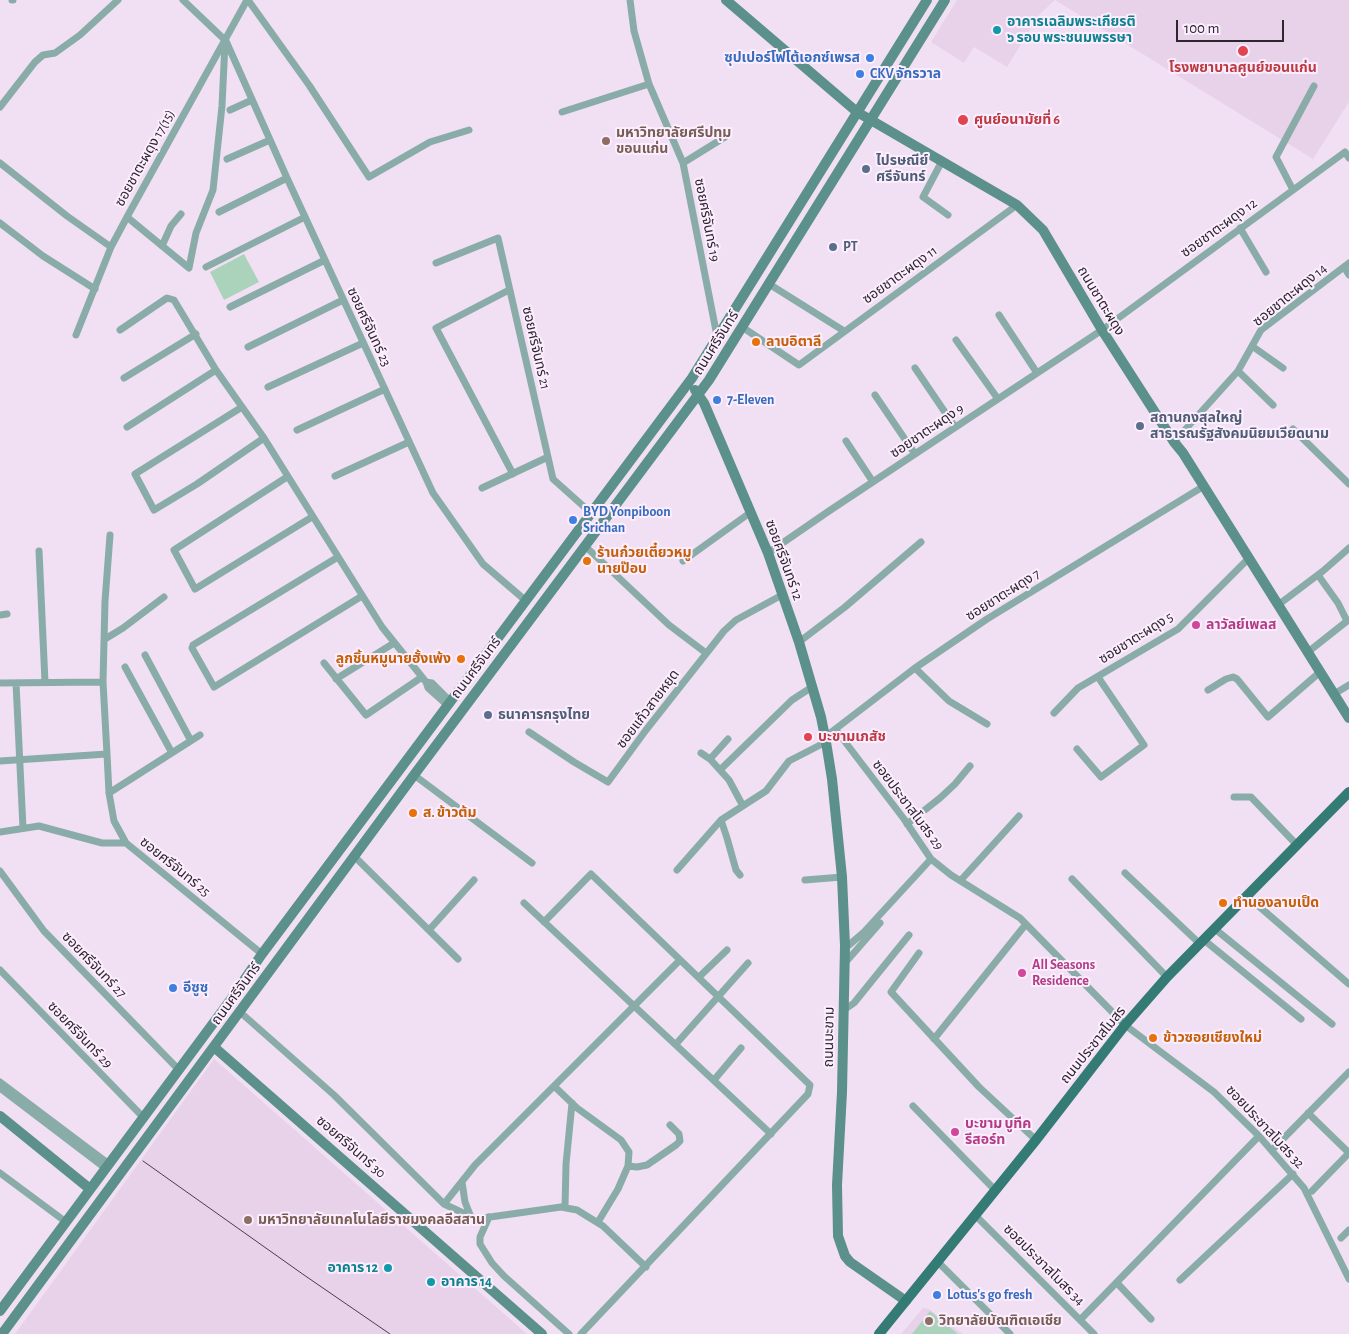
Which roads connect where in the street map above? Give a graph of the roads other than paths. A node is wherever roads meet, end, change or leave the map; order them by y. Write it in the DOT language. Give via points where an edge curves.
graph roads {
  1 [pos="118,0"];
  2 [pos="183,0"];
  3 [pos="248,0"];
  4 [pos="630,0"];
  5 [pos="726,0"];
  6 [pos="926,0"];
  7 [pos="946,0"];
  8 [pos="904,36"];
  9 [pos="226,40"];
  10 [pos="918,45"];
  11 [pos="649,84"];
  12 [pos="1314,86"];
  13 [pos="252,100"];
  14 [pos="0,107"];
  15 [pos="230,110"];
  16 [pos="562,112"];
  17 [pos="857,112"];
  18 [pos="870,120"];
  19 [pos="468,130"];
  20 [pos="724,138"];
  21 [pos="270,140"];
  22 [pos="1349,158"];
  23 [pos="227,159"];
  24 [pos="942,161"];
  25 [pos="0,163"];
  26 [pos="683,163"];
  27 [pos="286,178"];
  28 [pos="1293,190"];
  29 [pos="1017,205"];
  30 [pos="219,212"];
  31 [pos="181,214"];
  32 [pos="948,215"];
  33 [pos="127,217"];
  34 [pos="305,217"];
  35 [pos="0,223"];
  36 [pos="1240,228"];
  37 [pos="162,246"];
  38 [pos="111,247"];
  39 [pos="325,260"];
  40 [pos="436,263"];
  41 [pos="1347,265"];
  42 [pos="206,267"];
  43 [pos="1266,272"];
  44 [pos="1349,275"];
  45 [pos="769,284"];
  46 [pos="95,289"];
  47 [pos="510,290"];
  48 [pos="343,300"];
  49 [pos="230,307"];
  50 [pos="999,315"];
  51 [pos="742,327"];
  52 [pos="120,330"];
  53 [pos="1102,330"];
  54 [pos="844,331"];
  55 [pos="196,334"];
  56 [pos="76,335"];
  57 [pos="717,336"];
  58 [pos="956,340"];
  59 [pos="363,343"];
  60 [pos="1252,346"];
  61 [pos="248,347"];
  62 [pos="915,368"];
  63 [pos="1283,368"];
  64 [pos="216,370"];
  65 [pos="1238,371"];
  66 [pos="1037,373"];
  67 [pos="124,378"];
  68 [pos="688,382"];
  69 [pos="268,387"];
  70 [pos="384,389"];
  71 [pos="698,394"];
  72 [pos="874,395"];
  73 [pos="998,399"];
  74 [pos="1273,405"];
  75 [pos="242,407"];
  76 [pos="127,427"];
  77 [pos="955,427"];
  78 [pos="1293,429"];
  79 [pos="297,430"];
  80 [pos="264,438"];
  81 [pos="846,441"];
  82 [pos="409,442"];
  83 [pos="1174,442"];
  84 [pos="915,454"];
  85 [pos="548,457"];
  86 [pos="513,474"];
  87 [pos="336,476"];
  88 [pos="288,477"];
  89 [pos="873,482"];
  90 [pos="1349,484"];
  91 [pos="1204,486"];
  92 [pos="482,488"];
  93 [pos="751,512"];
  94 [pos="591,513"];
  95 [pos="312,517"];
  96 [pos="110,535"];
  97 [pos="921,542"];
  98 [pos="585,546"];
  99 [pos="1349,548"];
  100 [pos="39,551"];
  101 [pos="768,553"];
  102 [pos="338,557"];
  103 [pos="1248,559"];
  104 [pos="683,561"];
  105 [pos="1318,575"];
  106 [pos="782,595"];
  107 [pos="362,596"];
  108 [pos="164,597"];
  109 [pos="525,600"];
  110 [pos="1278,605"];
  111 [pos="104,640"];
  112 [pos="394,642"];
  113 [pos="800,642"];
  114 [pos="1308,652"];
  115 [pos="706,653"];
  116 [pos="145,655"];
  117 [pos="324,663"];
  118 [pos="125,667"];
  119 [pos="914,668"];
  120 [pos="1320,672"];
  121 [pos="1098,677"];
  122 [pos="336,679"];
  123 [pos="424,680"];
  124 [pos="46,682"];
  125 [pos="103,682"];
  126 [pos="0,683"];
  127 [pos="16,683"];
  128 [pos="1349,685"];
  129 [pos="812,687"];
  130 [pos="1208,690"];
  131 [pos="1334,694"];
  132 [pos="449,703"];
  133 [pos="1054,713"];
  134 [pos="1349,718"];
  135 [pos="987,724"];
  136 [pos="836,730"];
  137 [pos="529,732"];
  138 [pos="200,735"];
  139 [pos="728,739"];
  140 [pos="826,740"];
  141 [pos="191,741"];
  142 [pos="1077,749"];
  143 [pos="172,753"];
  144 [pos="701,753"];
  145 [pos="107,754"];
  146 [pos="710,759"];
  147 [pos="19,760"];
  148 [pos="0,761"];
  149 [pos="970,766"];
  150 [pos="720,769"];
  151 [pos="414,775"];
  152 [pos="1349,792"];
  153 [pos="109,793"];
  154 [pos="1234,798"];
  155 [pos="743,806"];
  156 [pos="1019,816"];
  157 [pos="721,820"];
  158 [pos="907,824"];
  159 [pos="24,828"];
  160 [pos="0,832"];
  161 [pos="126,843"];
  162 [pos="1297,845"];
  163 [pos="354,856"];
  164 [pos="931,858"];
  165 [pos="532,863"];
  166 [pos="677,870"];
  167 [pos="0,871"];
  168 [pos="1125,873"];
  169 [pos="740,875"];
  170 [pos="842,877"];
  171 [pos="1072,879"];
  172 [pos="474,880"];
  173 [pos="805,880"];
  174 [pos="961,880"];
  175 [pos="1247,896"];
  176 [pos="524,903"];
  177 [pos="544,922"];
  178 [pos="880,923"];
  179 [pos="1026,924"];
  180 [pos="1215,929"];
  181 [pos="430,930"];
  182 [pos="908,935"];
  183 [pos="1202,942"];
  184 [pos="844,946"];
  185 [pos="727,950"];
  186 [pos="919,953"];
  187 [pos="262,954"];
  188 [pos="458,959"];
  189 [pos="680,960"];
  190 [pos="748,963"];
  191 [pos="844,963"];
  192 [pos="0,970"];
  193 [pos="699,978"];
  194 [pos="1167,978"];
  195 [pos="1349,984"];
  196 [pos="718,996"];
  197 [pos="229,1002"];
  198 [pos="634,1006"];
  199 [pos="844,1010"];
  200 [pos="240,1012"];
  201 [pos="1301,1019"];
  202 [pos="1332,1024"];
  203 [pos="1125,1025"];
  204 [pos="934,1039"];
  205 [pos="676,1044"];
  206 [pos="214,1047"];
  207 [pos="741,1048"];
  208 [pos="178,1069"];
  209 [pos="1349,1073"];
  210 [pos="714,1080"];
  211 [pos="0,1082"];
  212 [pos="554,1086"];
  213 [pos="0,1088"];
  214 [pos="572,1103"];
  215 [pos="913,1106"];
  216 [pos="1308,1113"];
  217 [pos="0,1116"];
  218 [pos="143,1117"];
  219 [pos="670,1125"];
  220 [pos="771,1134"];
  221 [pos="1259,1136"];
  222 [pos="1036,1140"];
  223 [pos="1275,1148"];
  224 [pos="107,1166"];
  225 [pos="628,1166"];
  226 [pos="0,1173"];
  227 [pos="1293,1174"];
  228 [pos="462,1182"];
  229 [pos="90,1189"];
  230 [pos="995,1190"];
  231 [pos="1312,1191"];
  232 [pos="444,1204"];
  233 [pos="565,1207"];
  234 [pos="975,1215"];
  235 [pos="489,1217"];
  236 [pos="471,1218"];
  237 [pos="66,1222"];
  238 [pos="598,1222"];
  239 [pos="1349,1230"];
  240 [pos="1341,1238"];
  241 [pos="938,1262"];
  242 [pos="646,1267"];
  243 [pos="1349,1279"];
  244 [pos="1180,1280"];
  245 [pos="1117,1283"];
  246 [pos="906,1301"];
  247 [pos="0,1311"];
  248 [pos="1151,1319"];
  249 [pos="1080,1320"];
  250 [pos="2,1334"];
  251 [pos="542,1334"];
  252 [pos="569,1334"];
  253 [pos="581,1334"];
  254 [pos="880,1334"];
  255 [pos="1010,1334"];
  256 [pos="1094,1334"];
  1 -- 14 [label="street" via="80,35 55,53 35,62"];
  2 -- 9 [label="street"];
  3 -- 9 [label="street, ซอยชาตะผดุง 17(15)"];
  3 -- 19 [label="street" via="369,177 430,142"];
  4 -- 11 [label="street, ซอยศรีจันทร์ 19" via="634,31"];
  5 -- 17 [label="main road, ถนนชาตะผดุง"];
  6 -- 8 [label="main road, ถนนศรีจันทร์"];
  7 -- 10 [label="main road, ถนนศรีจันทร์"];
  8 -- 10 [label="main road"];
  8 -- 17 [label="main road, ถนนศรีจันทร์"];
  9 -- 13 [label="street, ซอยศรีจันทร์ 23"];
  9 -- 33 [label="street, ซอยชาตะผดุง 17(15)"];
  9 -- 37 [label="street" via="213,190 196,233 189,268"];
  10 -- 18 [label="main road, ถนนศรีจันทร์"];
  11 -- 16 [label="street"];
  11 -- 26 [label="street, ซอยศรีจันทร์ 19"];
  12 -- 28 [label="street" via="1276,157"];
  13 -- 15 [label="street"];
  13 -- 21 [label="street, ซอยศรีจันทร์ 23"];
  17 -- 18 [label="main road, ถนนชาตะผดุง"];
  17 -- 57 [label="main road, ถนนศรีจันทร์"];
  18 -- 24 [label="main road, ถนนชาตะผดุง"];
  18 -- 45 [label="main road, ถนนศรีจันทร์"];
  20 -- 26 [label="street"];
  21 -- 23 [label="street"];
  21 -- 27 [label="street, ซอยศรีจันทร์ 23"];
  22 -- 28 [label="street, ซอยชาตะผดุง 12" via="1345,152"];
  24 -- 29 [label="main road, ถนนชาตะผดุง"];
  24 -- 32 [label="street" via="923,197"];
  25 -- 38 [label="street"];
  26 -- 57 [label="street, ซอยศรีจันทร์ 19"];
  27 -- 30 [label="street"];
  27 -- 34 [label="street, ซอยศรีจันทร์ 23"];
  28 -- 36 [label="street, ซอยชาตะผดุง 12"];
  29 -- 53 [label="main road, ถนนชาตะผดุง" via="1043,230"];
  29 -- 54 [label="street, ซอยชาตะผดุง 11"];
  31 -- 37 [label="street"];
  33 -- 37 [label="street"];
  33 -- 38 [label="street, ซอยชาตะผดุง 17(15)"];
  34 -- 39 [label="street, ซอยศรีจันทร์ 23"];
  34 -- 42 [label="street"];
  35 -- 46 [label="street" via="43,256"];
  36 -- 43 [label="street"];
  36 -- 53 [label="street, ซอยชาตะผดุง 12"];
  38 -- 46 [label="street, ซอยชาตะผดุง 17(15)"];
  39 -- 48 [label="street, ซอยศรีจันทร์ 23"];
  39 -- 49 [label="street"];
  40 -- 47 [label="street, ซอยศรีจันทร์ 21" via="498,238"];
  41 -- 44 [label="street"];
  41 -- 60 [label="street, ซอยชาตะผดุง 14" via="1261,330"];
  45 -- 51 [label="main road, ถนนศรีจันทร์"];
  45 -- 54 [label="street"];
  46 -- 56 [label="street, ซอยชาตะผดุง 17(15)"];
  47 -- 85 [label="street, ซอยศรีจันทร์ 21"];
  47 -- 86 [label="street" via="436,328"];
  48 -- 59 [label="street, ซอยศรีจันทร์ 23"];
  48 -- 61 [label="street"];
  50 -- 66 [label="street"];
  51 -- 54 [label="street, ซอยชาตะผดุง 11" via="799,365"];
  51 -- 71 [label="main road, ถนนศรีจันทร์"];
  52 -- 55 [label="street" via="166,298 174,300"];
  53 -- 66 [label="street, ซอยชาตะผดุง 9"];
  53 -- 83 [label="main road, ถนนชาตะผดุง"];
  55 -- 64 [label="street"];
  55 -- 67 [label="street"];
  57 -- 68 [label="main road, ถนนศรีจันทร์"];
  58 -- 73 [label="street"];
  59 -- 69 [label="street"];
  59 -- 70 [label="street, ซอยศรีจันทร์ 23"];
  60 -- 63 [label="street"];
  60 -- 65 [label="street, ซอยชาตะผดุง 14"];
  62 -- 77 [label="street"];
  64 -- 75 [label="street"];
  64 -- 76 [label="street"];
  65 -- 74 [label="street"];
  65 -- 83 [label="street, ซอยชาตะผดุง 14"];
  66 -- 73 [label="street, ซอยชาตะผดุง 9"];
  68 -- 71 [label="main road, ซอยศรีจันทร์ 12"];
  68 -- 94 [label="main road, ถนนศรีจันทร์"];
  70 -- 79 [label="street"];
  70 -- 82 [label="street, ซอยศรีจันทร์ 23"];
  71 -- 93 [label="main road, ซอยศรีจันทร์ 12"];
  71 -- 98 [label="main road, ถนนศรีจันทร์"];
  72 -- 84 [label="street"];
  73 -- 77 [label="street, ซอยชาตะผดุง 9"];
  75 -- 80 [label="street"];
  75 -- 80 [label="street" via="135,474 154,510"];
  77 -- 84 [label="street, ซอยชาตะผดุง 9"];
  78 -- 90 [label="street"];
  80 -- 88 [label="street"];
  81 -- 89 [label="street"];
  82 -- 87 [label="street"];
  82 -- 109 [label="street, ซอยศรีจันทร์ 23" via="433,493 483,564"];
  83 -- 91 [label="main road, ถนนชาตะผดุง"];
  84 -- 89 [label="street, ซอยชาตะผดุง 9"];
  85 -- 86 [label="street"];
  85 -- 94 [label="street, ซอยศรีจันทร์ 21" via="553,479"];
  86 -- 92 [label="street"];
  88 -- 95 [label="street"];
  88 -- 95 [label="street" via="174,550 195,589"];
  89 -- 101 [label="street, ซอยชาตะผดุง 9"];
  91 -- 103 [label="main road, ถนนชาตะผดุง"];
  91 -- 119 [label="street, ซอยชาตะผดุง 7" via="987,619"];
  93 -- 101 [label="main road, ซอยศรีจันทร์ 12"];
  93 -- 104 [label="street"];
  94 -- 109 [label="main road, ถนนศรีจันทร์"];
  95 -- 102 [label="street"];
  96 -- 111 [label="street"];
  97 -- 113 [label="street"];
  98 -- 115 [label="street" via="669,625"];
  98 -- 151 [label="main road, ถนนศรีจันทร์"];
  99 -- 105 [label="street"];
  100 -- 124 [label="street"];
  101 -- 106 [label="main road, ซอยศรีจันทร์ 12"];
  102 -- 107 [label="street"];
  102 -- 107 [label="street" via="192,645 214,688"];
  103 -- 110 [label="main road, ถนนชาตะผดุง"];
  103 -- 121 [label="street, ซอยชาตะผดุง 5" via="1178,629"];
  105 -- 110 [label="street"];
  105 -- 114 [label="street" via="1347,621"];
  106 -- 113 [label="main road, ซอยศรีจันทร์ 12"];
  106 -- 115 [label="street, ซอยแก้วสายหยุด" via="736,620"];
  107 -- 112 [label="street"];
  108 -- 111 [label="street"];
  109 -- 132 [label="main road, ถนนศรีจันทร์"];
  110 -- 114 [label="main road, ถนนชาตะผดุง"];
  111 -- 125 [label="street"];
  112 -- 122 [label="street"];
  112 -- 123 [label="street"];
  113 -- 129 [label="main road, ซอยศรีจันทร์ 12"];
  114 -- 120 [label="main road, ถนนชาตะผดุง"];
  115 -- 137 [label="street, ซอยแก้วสายหยุด" via="608,782"];
  116 -- 141 [label="street"];
  117 -- 122 [label="street"];
  118 -- 143 [label="street"];
  119 -- 135 [label="street" via="949,701"];
  119 -- 136 [label="street, ซอยชาตะผดุง 7"];
  120 -- 130 [label="street" via="1268,716 1233,677"];
  120 -- 131 [label="main road, ถนนชาตะผดุง"];
  121 -- 133 [label="street, ซอยชาตะผดุง 5" via="1078,688"];
  121 -- 142 [label="street" via="1144,745 1101,777"];
  122 -- 123 [label="street" via="366,715"];
  123 -- 132 [label="street" via="428,688"];
  124 -- 125 [label="street"];
  124 -- 127 [label="street"];
  125 -- 145 [label="street"];
  126 -- 127 [label="street"];
  127 -- 147 [label="street"];
  128 -- 131 [label="street"];
  129 -- 140 [label="main road, ซอยศรีจันทร์ 12"];
  129 -- 150 [label="street" via="792,700"];
  131 -- 134 [label="main road, ถนนชาตะผดุง"];
  132 -- 187 [label="main road, ถนนศรีจันทร์"];
  136 -- 140 [label="street, ซอยชาตะผดุง 7"];
  136 -- 158 [label="street, ซอยประชาสโมสร 29"];
  138 -- 141 [label="street"];
  139 -- 146 [label="street"];
  140 -- 155 [label="street, ซอยชาตะผดุง 7" via="789,761 766,791"];
  140 -- 170 [label="main road, ถนนบะขาม"];
  141 -- 143 [label="street"];
  143 -- 153 [label="street"];
  144 -- 146 [label="street"];
  145 -- 147 [label="street"];
  145 -- 153 [label="street"];
  146 -- 150 [label="street"];
  147 -- 148 [label="street"];
  147 -- 159 [label="street"];
  149 -- 158 [label="street" via="940,798"];
  150 -- 155 [label="street"];
  151 -- 163 [label="main road, ถนนศรีจันทร์"];
  151 -- 165 [label="street"];
  152 -- 162 [label="main road, ถนนประชาสโมสร"];
  153 -- 161 [label="street" via="114,820"];
  154 -- 162 [label="street" via="1251,797"];
  155 -- 157 [label="street, ซอยชาตะผดุง 7"];
  156 -- 174 [label="street"];
  157 -- 166 [label="street, ซอยชาตะผดุง 7"];
  157 -- 169 [label="street"];
  158 -- 164 [label="street, ซอยประชาสโมสร 29"];
  159 -- 160 [label="street, ซอยศรีจันทร์ 25"];
  159 -- 161 [label="street, ซอยศรีจันทร์ 25" via="39,826 102,843"];
  161 -- 187 [label="street, ซอยศรีจันทร์ 25"];
  162 -- 175 [label="main road, ถนนประชาสโมสร"];
  163 -- 181 [label="street"];
  163 -- 200 [label="main road, ถนนศรีจันทร์"];
  164 -- 174 [label="street, ซอยประชาสโมสร 29"];
  164 -- 184 [label="street" via="863,933"];
  167 -- 208 [label="street, ซอยศรีจันทร์ 27" via="44,931"];
  168 -- 183 [label="street"];
  170 -- 173 [label="street"];
  170 -- 184 [label="main road, ถนนบะขาม"];
  171 -- 194 [label="street"];
  172 -- 181 [label="street"];
  174 -- 179 [label="street, ซอยประชาสโมสร 29"];
  175 -- 180 [label="main road, ถนนประชาสโมสร"];
  175 -- 195 [label="street"];
  176 -- 177 [label="street"];
  177 -- 189 [label="street" via="591,874"];
  177 -- 198 [label="street"];
  178 -- 191 [label="street"];
  179 -- 203 [label="street, ซอยประชาสโมสร 29"];
  179 -- 204 [label="street"];
  180 -- 183 [label="main road, ถนนประชาสโมสร"];
  180 -- 202 [label="street"];
  181 -- 188 [label="street"];
  182 -- 199 [label="street" via="854,1003"];
  183 -- 194 [label="main road, ถนนประชาสโมสร"];
  183 -- 201 [label="street"];
  184 -- 191 [label="main road, ถนนบะขาม"];
  185 -- 193 [label="street"];
  186 -- 204 [label="street" via="891,992"];
  187 -- 197 [label="main road, ถนนศรีจันทร์"];
  189 -- 193 [label="street"];
  189 -- 198 [label="street"];
  190 -- 196 [label="street"];
  191 -- 199 [label="main road, ถนนบะขาม"];
  192 -- 218 [label="street, ซอยศรีจันทร์ 29"];
  193 -- 196 [label="street"];
  194 -- 203 [label="main road, ถนนประชาสโมสร"];
  196 -- 205 [label="street"];
  196 -- 220 [label="street" via="810,1085 808,1094"];
  197 -- 200 [label="main road"];
  197 -- 208 [label="main road, ถนนศรีจันทร์"];
  198 -- 205 [label="street"];
  198 -- 212 [label="street"];
  199 -- 246 [label="main road, ถนนบะขาม" via="838,1236 850,1262"];
  200 -- 206 [label="main road, ถนนศรีจันทร์"];
  200 -- 232 [label="street" via="334,1095"];
  203 -- 221 [label="street, ซอยประชาสโมสร 32" via="1214,1092"];
  203 -- 222 [label="main road, ถนนประชาสโมสร"];
  204 -- 222 [label="street"];
  205 -- 210 [label="street"];
  206 -- 250 [label="main road, ถนนศรีจันทร์"];
  206 -- 251 [label="main road, ซอยศรีจันทร์ 30"];
  207 -- 210 [label="street"];
  208 -- 218 [label="main road, ถนนศรีจันทร์"];
  209 -- 216 [label="street"];
  210 -- 220 [label="street"];
  211 -- 224 [label="street"];
  212 -- 214 [label="street"];
  212 -- 228 [label="street"];
  213 -- 224 [label="street"];
  214 -- 225 [label="street" via="621,1140 629,1152"];
  214 -- 233 [label="street"];
  215 -- 230 [label="street"];
  216 -- 223 [label="street"];
  216 -- 231 [label="street" via="1349,1153"];
  217 -- 229 [label="main road"];
  218 -- 224 [label="main road, ถนนศรีจันทร์"];
  219 -- 225 [label="street" via="680,1134 676,1145 647,1164"];
  220 -- 242 [label="street"];
  221 -- 227 [label="street, ซอยประชาสโมสร 32"];
  221 -- 245 [label="street"];
  222 -- 230 [label="main road, ถนนประชาสโมสร"];
  224 -- 229 [label="main road, ถนนศรีจันทร์"];
  225 -- 238 [label="street"];
  226 -- 237 [label="street"];
  227 -- 243 [label="street, ซอยประชาสโมสร 32" via="1304,1188"];
  227 -- 244 [label="street"];
  228 -- 232 [label="street"];
  228 -- 236 [label="street"];
  229 -- 237 [label="main road, ถนนศรีจันทร์"];
  230 -- 234 [label="main road, ถนนประชาสโมสร"];
  232 -- 236 [label="street"];
  233 -- 235 [label="street"];
  233 -- 238 [label="street"];
  234 -- 241 [label="main road, ถนนประชาสโมสร"];
  234 -- 249 [label="street, ซอยประชาสโมสร 34"];
  235 -- 236 [label="street"];
  235 -- 252 [label="street" via="480,1244 492,1263"];
  237 -- 247 [label="main road, ถนนศรีจันทร์"];
  238 -- 242 [label="street"];
  239 -- 240 [label="street"];
  241 -- 246 [label="main road, ถนนประชาสโมสร"];
  241 -- 255 [label="street"];
  242 -- 253 [label="street"];
  245 -- 248 [label="street"];
  245 -- 249 [label="street"];
  246 -- 254 [label="main road, ถนนประชาสโมสร"];
  249 -- 256 [label="street, ซอยประชาสโมสร 34"];
}
